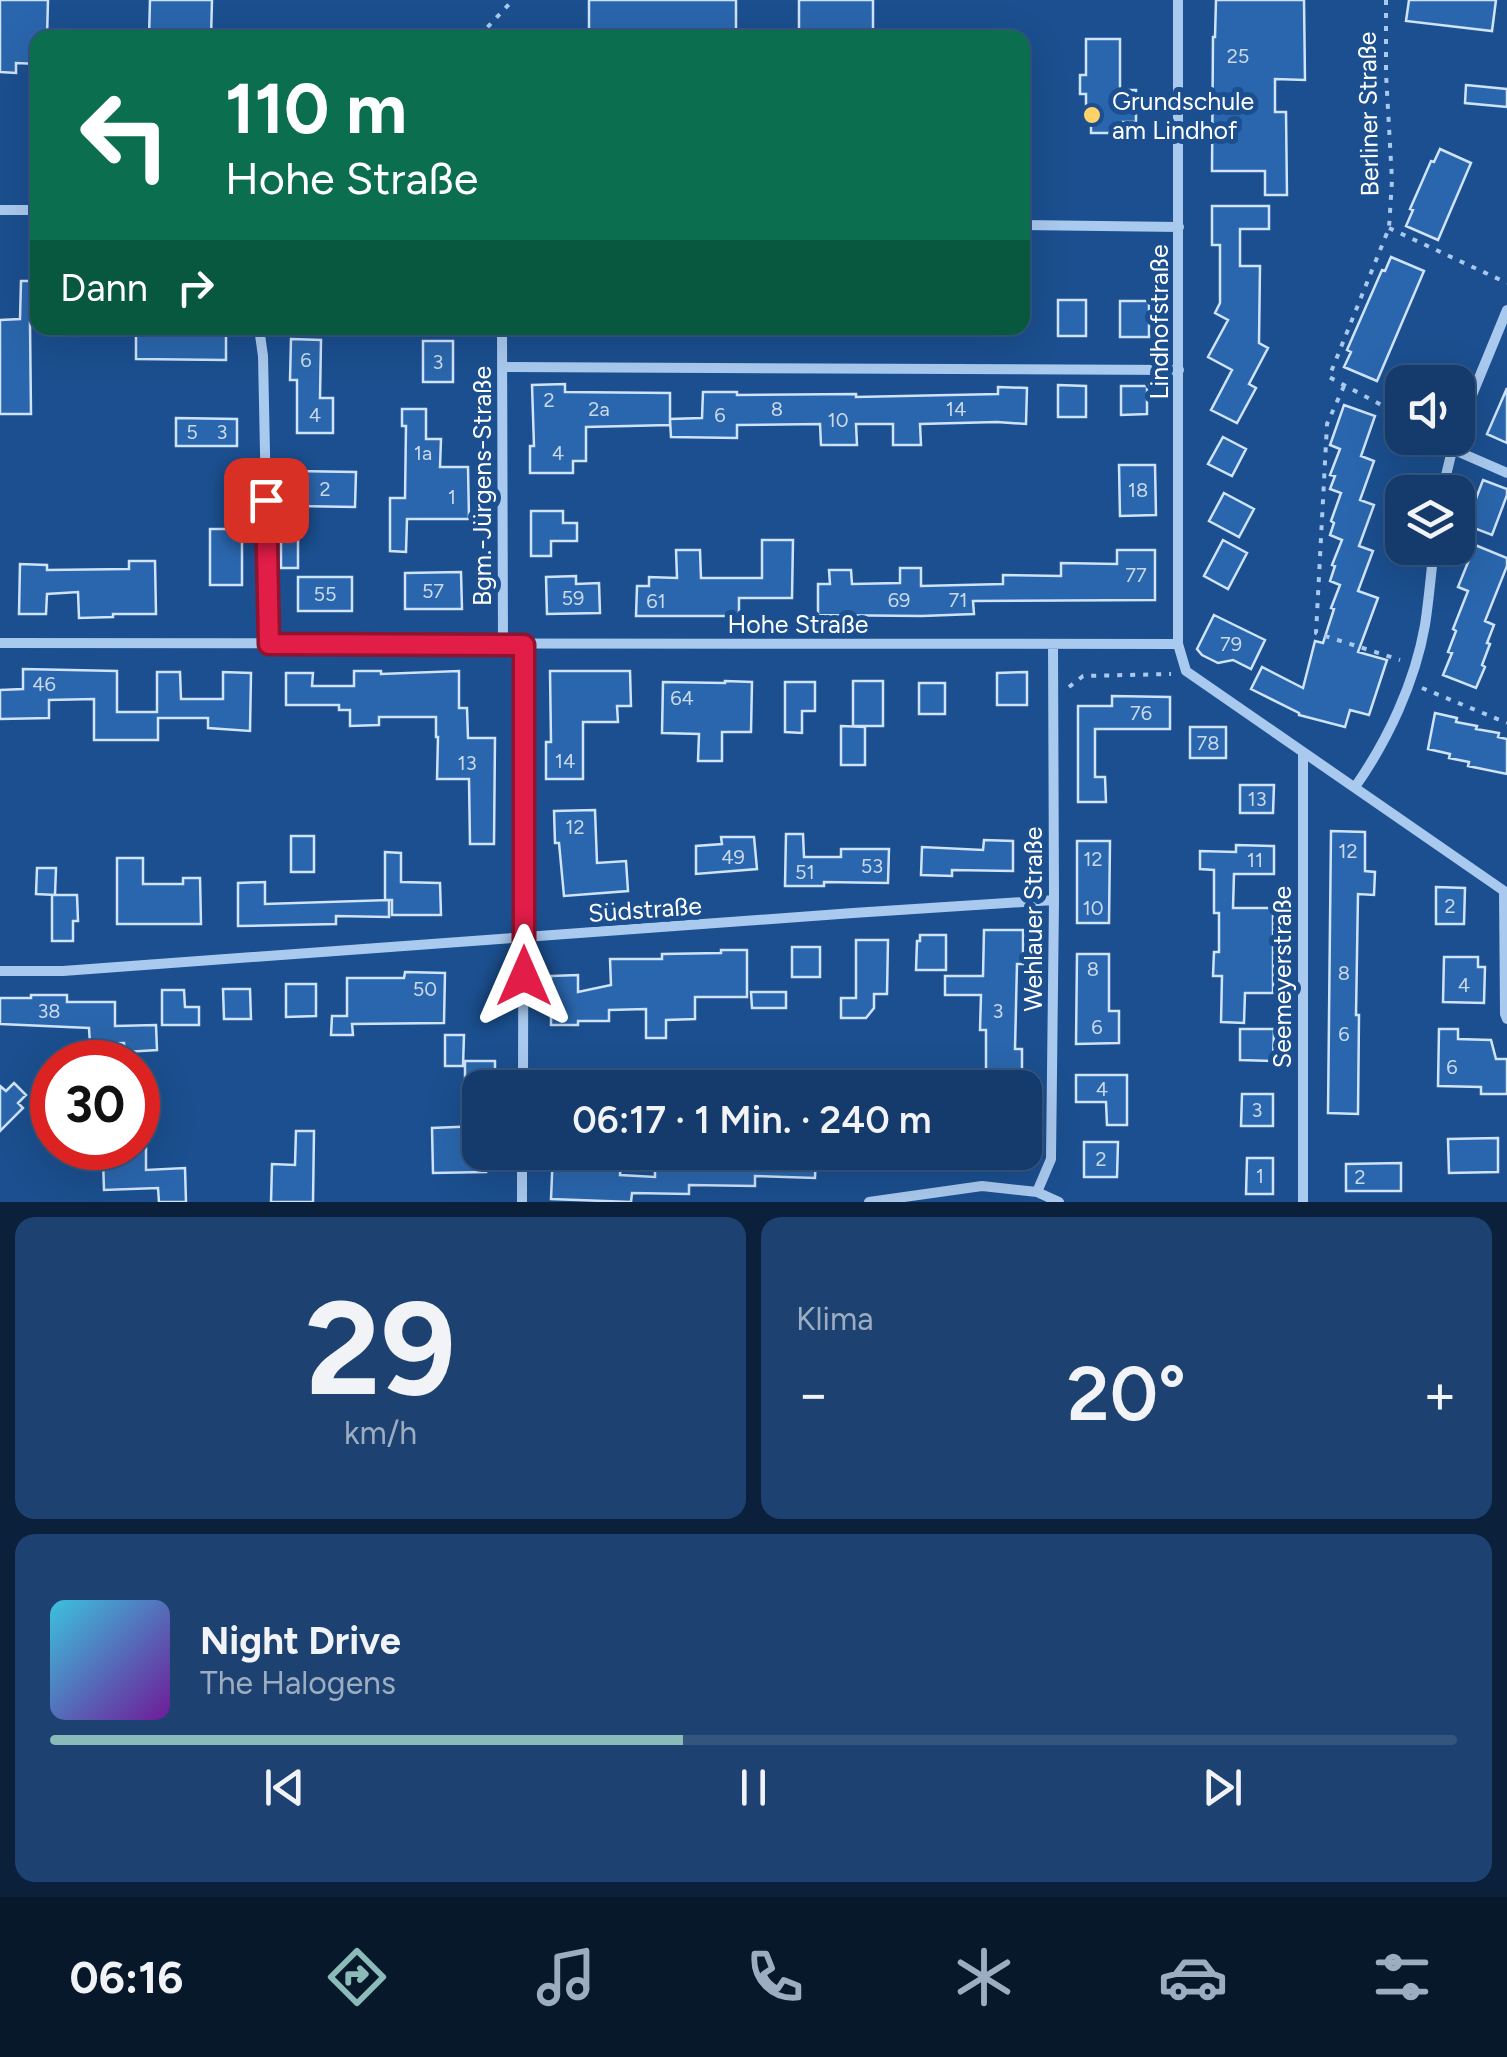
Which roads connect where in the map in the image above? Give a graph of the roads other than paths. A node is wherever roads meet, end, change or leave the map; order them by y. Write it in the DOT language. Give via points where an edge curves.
graph roads {
  1 [pos="1178,0"];
  2 [pos="0,210"];
  3 [pos="30,210"];
  4 [pos="1030,225"];
  5 [pos="1179,228"];
  6 [pos="1507,310"];
  7 [pos="260,335"];
  8 [pos="502,335"];
  9 [pos="502,367"];
  10 [pos="1179,370"];
  11 [pos="1475,388"];
  12 [pos="1475,455"];
  13 [pos="1507,473"];
  14 [pos="1432,565"];
  15 [pos="0,643"];
  16 [pos="269,644"];
  17 [pos="502,644"];
  18 [pos="1052,644"];
  19 [pos="1178,644"];
  20 [pos="524,645"];
  21 [pos="1303,752"];
  22 [pos="1355,787"];
  23 [pos="1506,892"];
  24 [pos="1054,900"];
  25 [pos="524,938"];
  26 [pos="0,971"];
  27 [pos="1507,1019"];
  28 [pos="523,1070"];
  29 [pos="522,1170"];
  30 [pos="1036,1192"];
  31 [pos="522,1202"];
  32 [pos="869,1202"];
  33 [pos="1059,1202"];
  34 [pos="1302,1202"];
  1 -- 5 [label="street, Lindhofstraße"];
  2 -- 3 [label="street"];
  4 -- 5 [label="street"];
  5 -- 10 [label="street, Lindhofstraße"];
  6 -- 11 [label="street"];
  7 -- 16 [label="street"];
  8 -- 9 [label="street, Bgm.-Jürgens-Straße"];
  9 -- 10 [label="street"];
  9 -- 17 [label="street, Bgm.-Jürgens-Straße"];
  10 -- 19 [label="street, Lindhofstraße"];
  12 -- 13 [label="street"];
  14 -- 22 [label="street" via="1425,628 1404,698"];
  15 -- 16 [label="street, Hohe Straße"];
  16 -- 17 [label="street, Hohe Straße"];
  17 -- 20 [label="street, Hohe Straße"];
  18 -- 19 [label="street, Hohe Straße"];
  18 -- 20 [label="street, Hohe Straße"];
  18 -- 24 [label="street, Wehlauer Straße"];
  19 -- 21 [label="street" via="1186,670"];
  20 -- 25 [label="street"];
  21 -- 22 [label="street"];
  21 -- 34 [label="street, Seemeyerstraße"];
  22 -- 23 [label="street"];
  23 -- 27 [label="street"];
  24 -- 25 [label="street, Südstraße"];
  24 -- 30 [label="street, Wehlauer Straße" via="1051,1159"];
  25 -- 26 [label="street, Südstraße"];
  25 -- 28 [label="street"];
  29 -- 31 [label="street"];
  30 -- 32 [label="street" via="982,1186"];
  30 -- 33 [label="street"];
}
